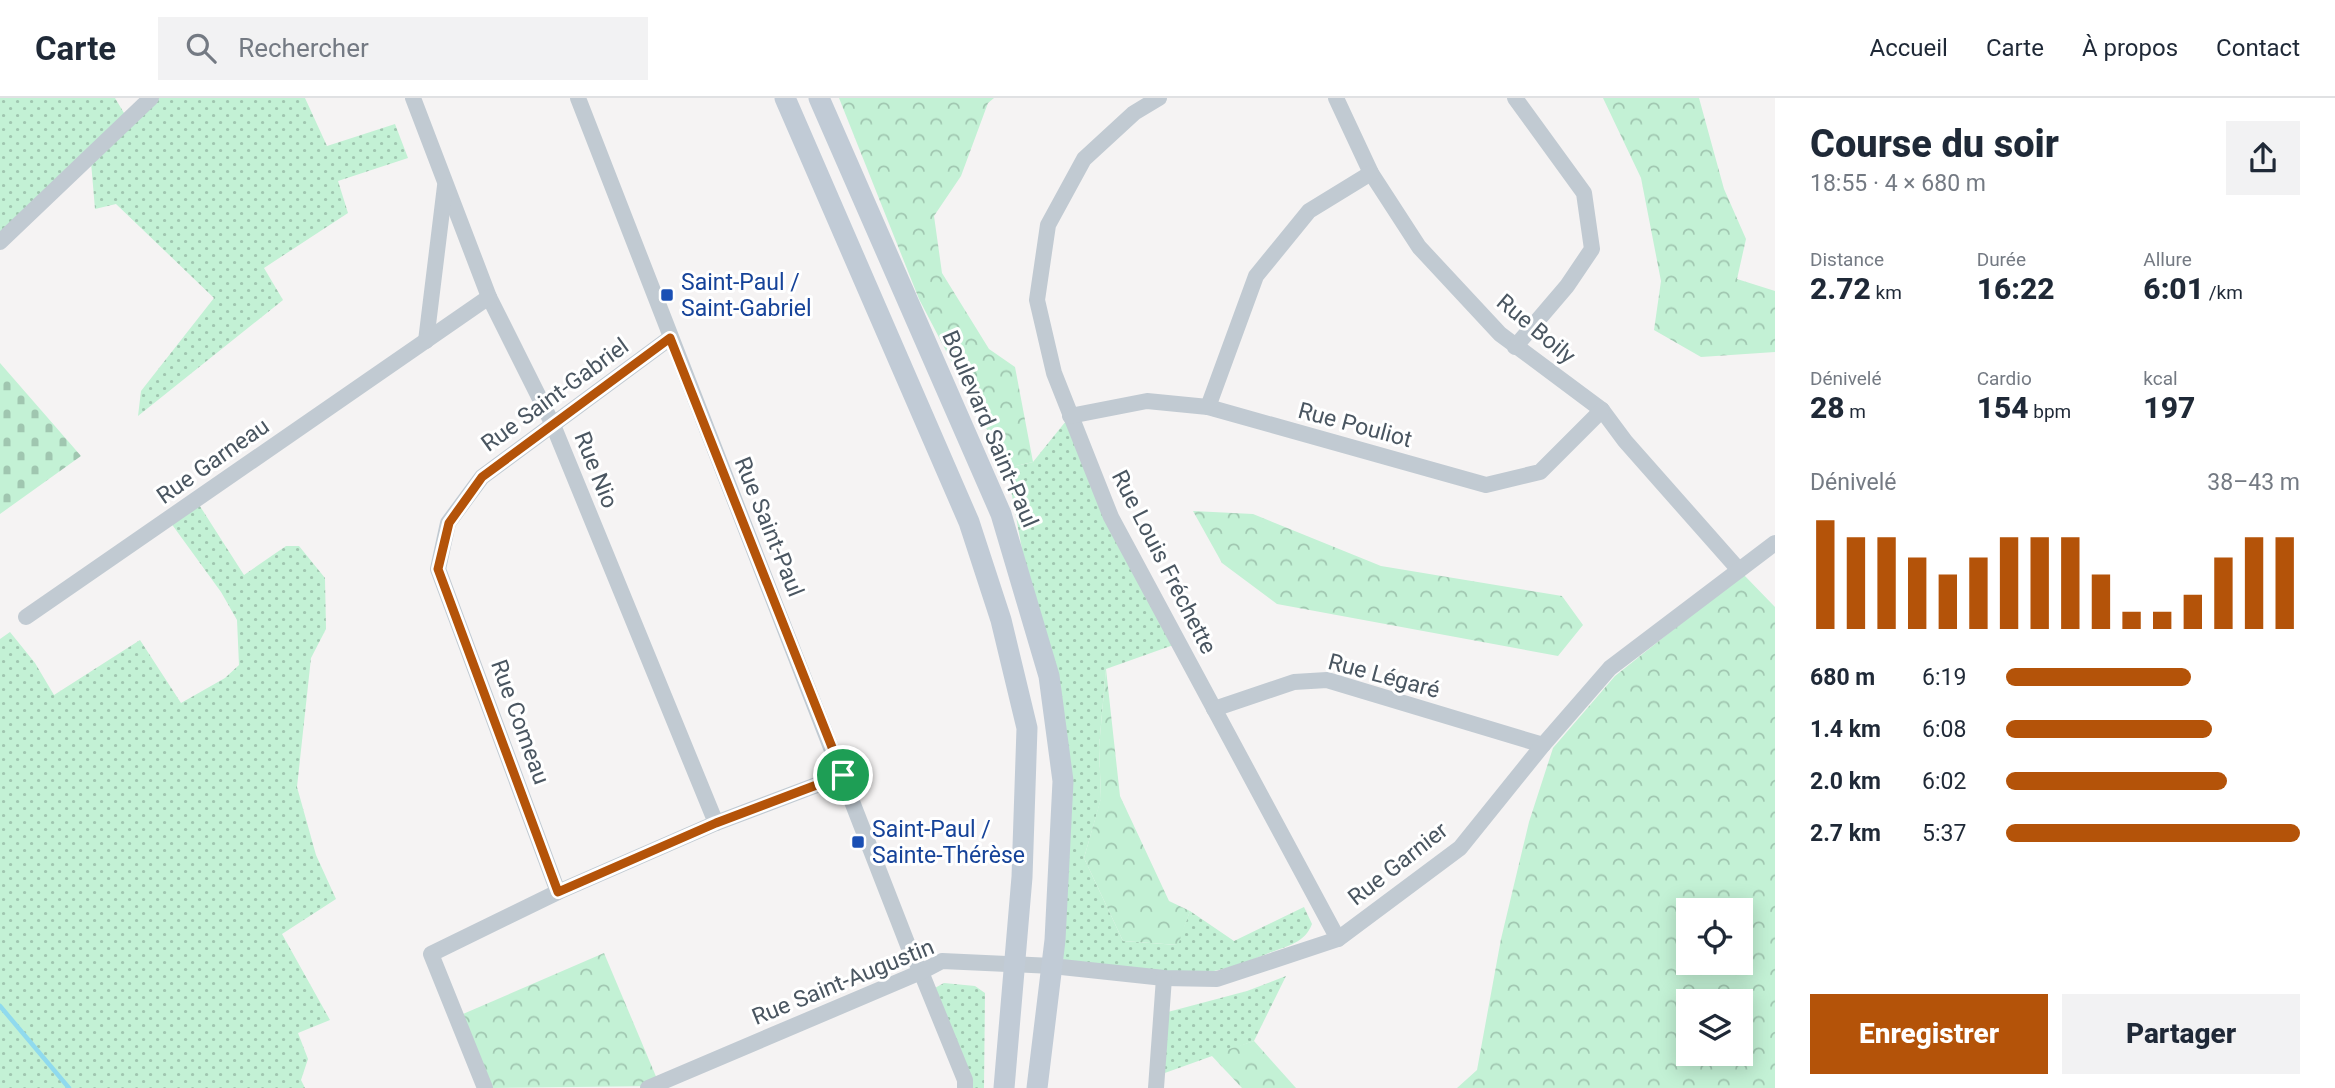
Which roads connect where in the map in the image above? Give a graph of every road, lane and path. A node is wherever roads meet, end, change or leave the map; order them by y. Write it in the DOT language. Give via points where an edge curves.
graph roads {
  1 [pos="151,98"];
  2 [pos="413,98"];
  3 [pos="578,98"];
  4 [pos="785,98"];
  5 [pos="819,98"];
  6 [pos="1159,98"];
  7 [pos="1336,98"];
  8 [pos="1515,98"];
  9 [pos="1371,173"];
  10 [pos="446,184"];
  11 [pos="0,242"];
  12 [pos="489,298"];
  13 [pos="670,338"];
  14 [pos="426,341"];
  15 [pos="1515,347"];
  16 [pos="1208,407"];
  17 [pos="1602,410"];
  18 [pos="1070,416"];
  19 [pos="553,425"];
  20 [pos="1775,543"];
  21 [pos="438,569"];
  22 [pos="1739,570"];
  23 [pos="26,617"];
  24 [pos="1214,709"];
  25 [pos="1543,745"];
  26 [pos="843,775"];
  27 [pos="716,823"];
  28 [pos="558,892"];
  29 [pos="1338,939"];
  30 [pos="1015,964"];
  31 [pos="1058,966"];
  32 [pos="922,972"];
  33 [pos="1164,978"];
  34 [pos="485,1088"];
  35 [pos="648,1088"];
  36 [pos="965,1088"];
  37 [pos="1004,1088"];
  38 [pos="1037,1088"];
  39 [pos="1156,1088"];
  1 -- 11 [label="street"];
  2 -- 10 [label="street, Rue Nio"];
  3 -- 13 [label="street, Rue Saint-Paul"];
  4 -- 30 [label="main road" via="969,522 1001,620 1027,727"];
  5 -- 31 [label="main road, Boulevard Saint-Paul" via="1000,514 1049,676 1063,781"];
  6 -- 18 [label="street, Rue Louis Fréchette" via="1133,113 1084,159 1048,225 1037,300 1054,373"];
  7 -- 9 [label="street, Rue Boily"];
  8 -- 15 [label="street" via="1584,193 1592,249"];
  9 -- 15 [label="street, Rue Boily" via="1419,247"];
  9 -- 16 [label="street" via="1309,211 1256,276"];
  10 -- 12 [label="street, Rue Nio"];
  10 -- 14 [label="street"];
  12 -- 14 [label="street, Rue Garneau"];
  12 -- 19 [label="street, Rue Nio"];
  13 -- 19 [label="street, Rue Saint-Gabriel"];
  13 -- 26 [label="street, Rue Saint-Paul"];
  14 -- 23 [label="street, Rue Garneau"];
  15 -- 17 [label="street, Rue Boily"];
  16 -- 17 [label="street, Rue Pouliot" via="1486,485 1540,472"];
  16 -- 18 [label="street, Rue Pouliot" via="1147,401"];
  17 -- 22 [label="street, Rue Boily"];
  18 -- 24 [label="street, Rue Louis Fréchette" via="1111,517"];
  19 -- 21 [label="street, Rue Saint-Gabriel" via="482,477 449,523"];
  19 -- 27 [label="street, Rue Nio"];
  20 -- 22 [label="street, Rue Garnier"];
  21 -- 28 [label="street, Rue Comeau"];
  22 -- 25 [label="street, Rue Garnier" via="1610,668"];
  24 -- 25 [label="street, Rue Légaré" via="1294,682 1327,681"];
  24 -- 29 [label="street, Rue Louis Fréchette"];
  25 -- 29 [label="street, Rue Garnier" via="1460,848"];
  26 -- 27 [label="street"];
  26 -- 32 [label="street, Rue Saint-Paul"];
  27 -- 28 [label="street"];
  28 -- 34 [label="street" via="431,954"];
  29 -- 33 [label="street, Rue Garnier" via="1217,979"];
  30 -- 31 [label="street, Rue Saint-Augustin"];
  30 -- 32 [label="street, Rue Saint-Augustin" via="942,961"];
  30 -- 37 [label="main road"];
  31 -- 33 [label="street, Rue Garnier"];
  31 -- 38 [label="main road, Boulevard Saint-Paul"];
  32 -- 35 [label="street, Rue Saint-Augustin"];
  32 -- 36 [label="street, Rue Saint-Paul"];
  33 -- 39 [label="street"];
}
